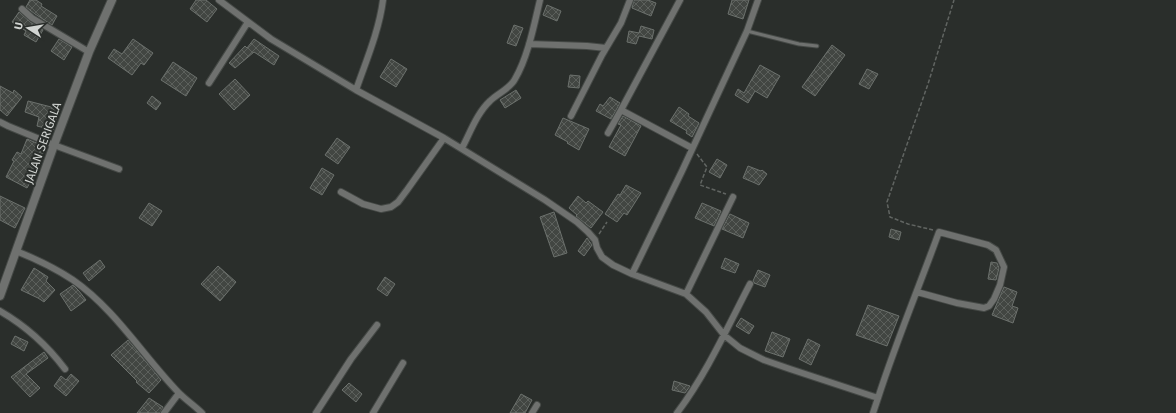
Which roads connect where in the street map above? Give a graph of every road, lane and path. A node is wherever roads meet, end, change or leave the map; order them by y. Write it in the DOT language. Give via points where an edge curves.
graph roads {
  1 [pos="112,0"];
  2 [pos="219,0"];
  3 [pos="383,0"];
  4 [pos="540,0"];
  5 [pos="630,0"];
  6 [pos="680,0"];
  7 [pos="758,0"];
  8 [pos="954,0"];
  9 [pos="22,9"];
  10 [pos="248,22"];
  11 [pos="747,31"];
  12 [pos="529,44"];
  13 [pos="817,46"];
  14 [pos="606,48"];
  15 [pos="89,52"];
  16 [pos="209,83"];
  17 [pos="356,90"];
  18 [pos="621,110"];
  19 [pos="571,116"];
  20 [pos="0,122"];
  21 [pos="608,133"];
  22 [pos="444,138"];
  23 [pos="54,145"];
  24 [pos="462,148"];
  25 [pos="692,148"];
  26 [pos="119,169"];
  27 [pos="341,192"];
  28 [pos="733,197"];
  29 [pos="608,222"];
  30 [pos="938,232"];
  31 [pos="595,240"];
  32 [pos="16,251"];
  33 [pos="632,274"];
  34 [pos="750,284"];
  35 [pos="917,292"];
  36 [pos="686,294"];
  37 [pos="0,296"];
  38 [pos="0,311"];
  39 [pos="377,325"];
  40 [pos="724,335"];
  41 [pos="403,363"];
  42 [pos="65,369"];
  43 [pos="180,394"];
  44 [pos="878,398"];
  45 [pos="537,404"];
  46 [pos="164,413"];
  47 [pos="202,413"];
  48 [pos="316,413"];
  49 [pos="373,413"];
  50 [pos="532,413"];
  51 [pos="677,413"];
  52 [pos="873,413"];
  1 -- 15 [label="street, JALAN SERIGALA"];
  2 -- 10 [label="street"];
  3 -- 17 [label="street" via="376,34"];
  4 -- 12 [label="street"];
  5 -- 14 [label="street" via="621,23"];
  6 -- 18 [label="street"];
  7 -- 11 [label="street"];
  8 -- 30 [label="path" via="887,202 890,217"];
  9 -- 15 [label="street" via="32,18"];
  10 -- 16 [label="street"];
  10 -- 17 [label="street" via="276,43"];
  11 -- 13 [label="lane"];
  11 -- 25 [label="street"];
  12 -- 14 [label="street"];
  12 -- 24 [label="street" via="515,80 484,107"];
  14 -- 19 [label="street"];
  15 -- 23 [label="street, JALAN SERIGALA"];
  17 -- 22 [label="street"];
  18 -- 21 [label="street"];
  18 -- 25 [label="street"];
  20 -- 23 [label="street"];
  22 -- 24 [label="street"];
  22 -- 27 [label="street" via="398,202 391,207 381,209 363,204"];
  23 -- 26 [label="street"];
  23 -- 32 [label="street, JALAN SERIGALA"];
  24 -- 31 [label="street" via="577,222"];
  25 -- 28 [label="path" via="707,167 700,185"];
  25 -- 33 [label="street"];
  28 -- 36 [label="street"];
  29 -- 31 [label="path"];
  30 -- 35 [label="street"];
  30 -- 35 [label="street" via="988,245 996,250 1004,266 1000,285 994,300 984,308"];
  31 -- 33 [label="street" via="602,257"];
  32 -- 37 [label="street, JALAN SERIGALA"];
  32 -- 43 [label="street" via="58,271 92,296 122,326"];
  33 -- 36 [label="street"];
  34 -- 40 [label="street"];
  35 -- 44 [label="street"];
  36 -- 40 [label="street" via="706,312"];
  38 -- 42 [label="street" via="39,338"];
  39 -- 48 [label="street"];
  40 -- 44 [label="street" via="740,348 764,360"];
  40 -- 51 [label="street" via="691,394"];
  41 -- 49 [label="street"];
  43 -- 46 [label="street"];
  43 -- 47 [label="street"];
  44 -- 52 [label="street"];
  45 -- 50 [label="street"];
}
